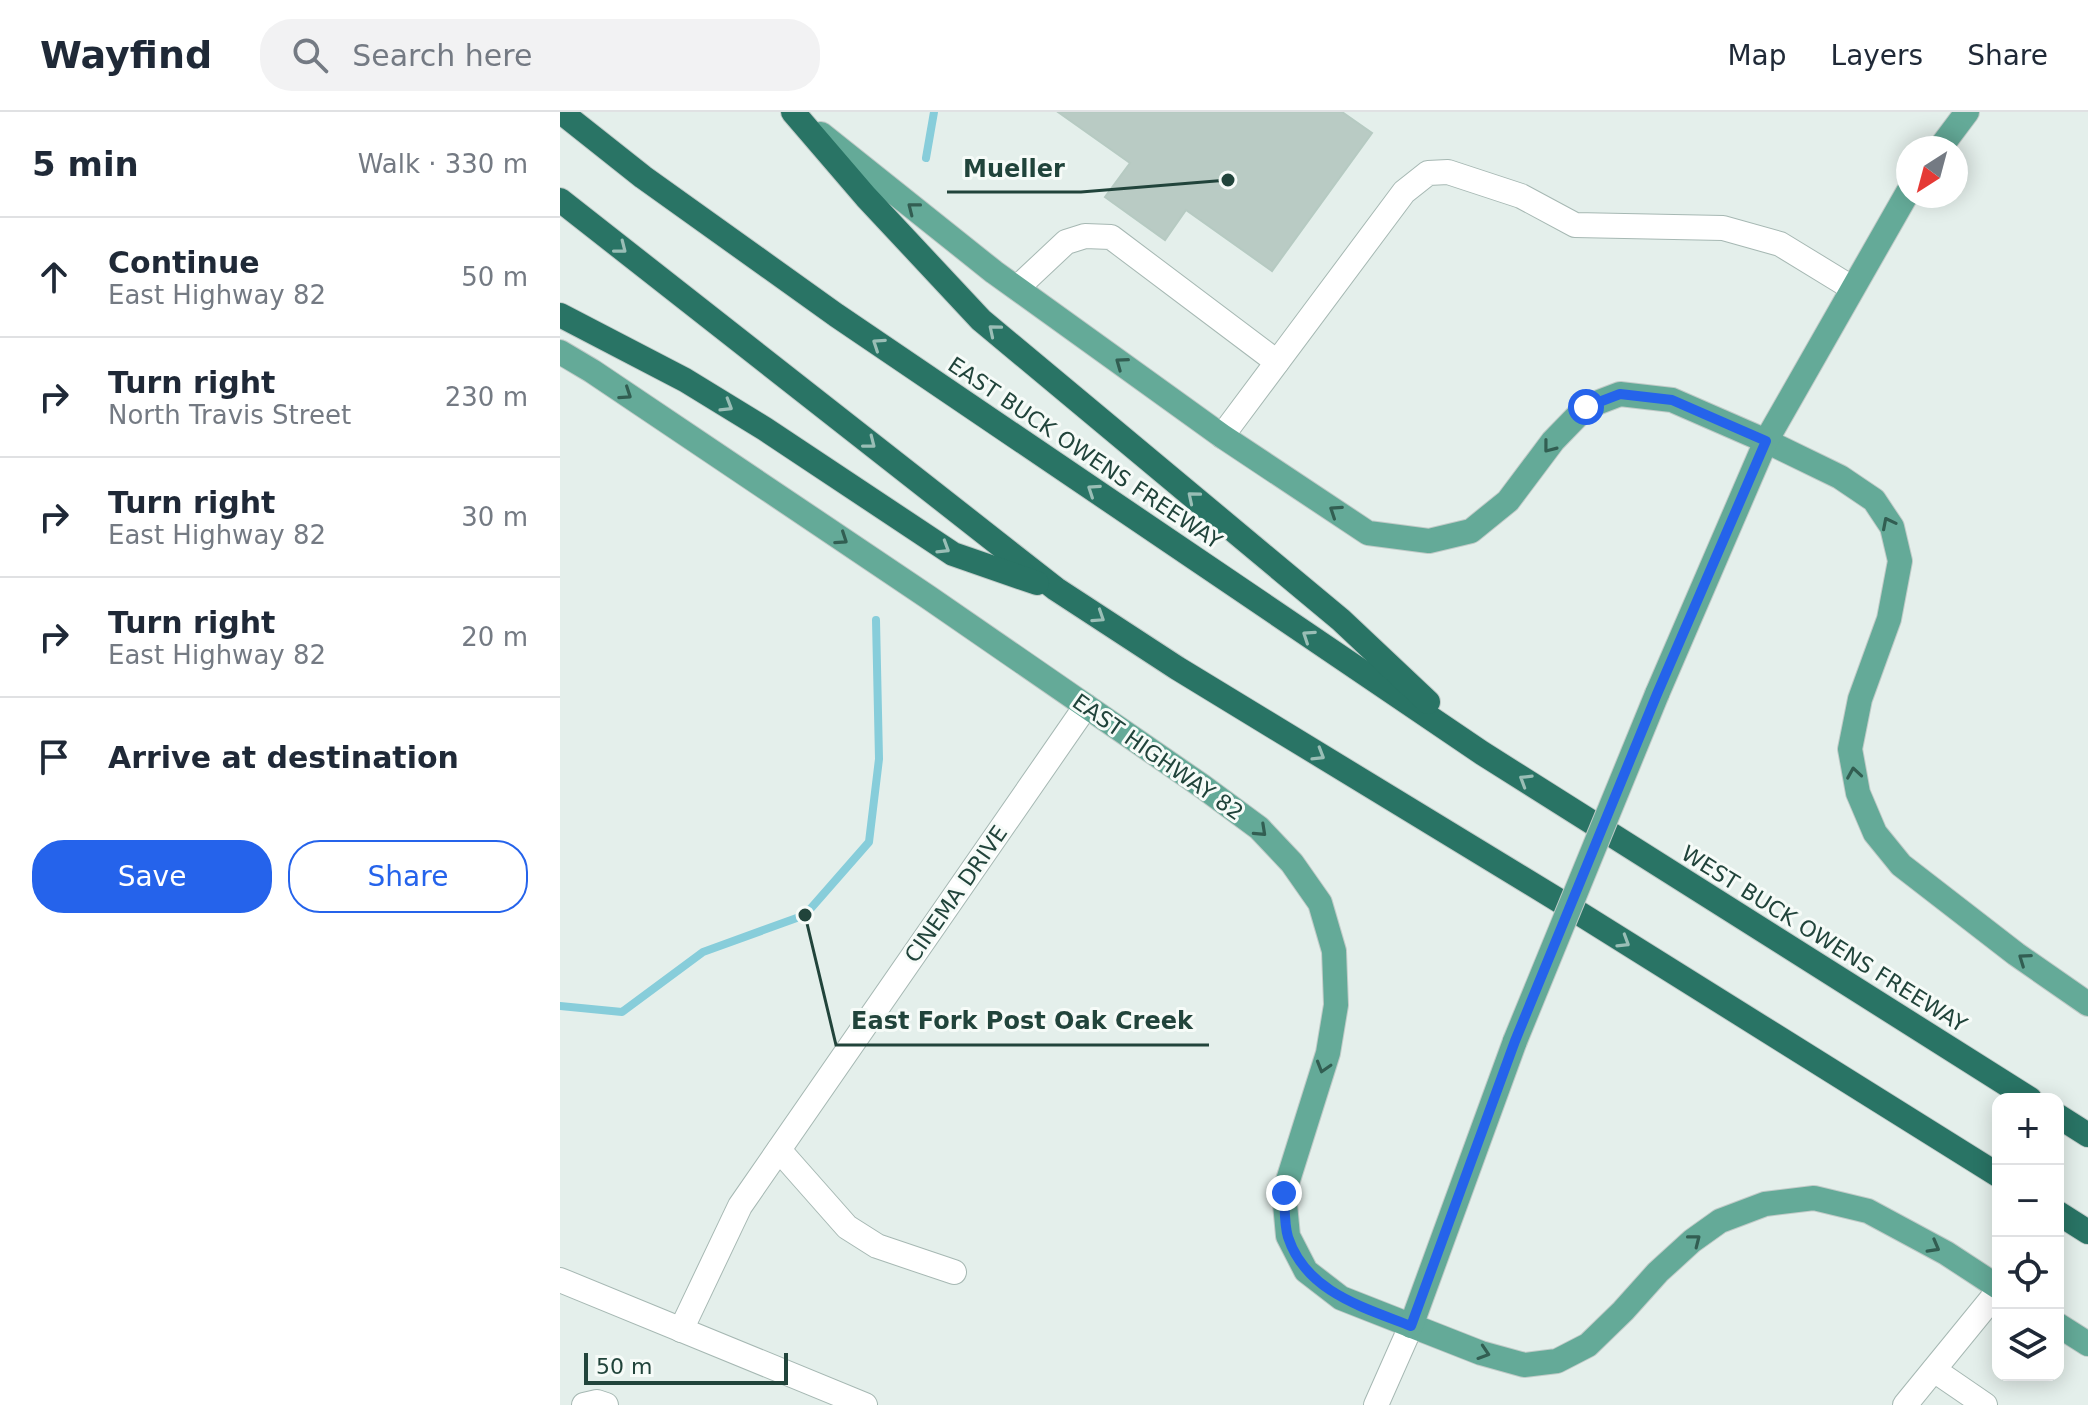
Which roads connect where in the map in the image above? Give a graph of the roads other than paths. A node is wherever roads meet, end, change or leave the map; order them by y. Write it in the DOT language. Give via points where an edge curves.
graph roads {
  1 [pos="561,112"];
  2 [pos="794,112"];
  3 [pos="1967,112"];
  4 [pos="1949,136"];
  5 [pos="560,200"];
  6 [pos="1899,208"];
  7 [pos="1017,288"];
  8 [pos="1852,288"];
  9 [pos="560,315"];
  10 [pos="560,352"];
  11 [pos="1277,362"];
  12 [pos="1222,436"];
  13 [pos="1766,441"];
  14 [pos="1056,589"];
  15 [pos="1086,706"];
  16 [pos="1482,753"];
  17 [pos="1591,822"];
  18 [pos="2088,1004"];
  19 [pos="2020,1093"];
  20 [pos="2064,1120"];
  21 [pos="2088,1135"];
  22 [pos="779,1150"];
  23 [pos="1992,1171"];
  24 [pos="2064,1217"];
  25 [pos="2088,1232"];
  26 [pos="954,1272"];
  27 [pos="560,1280"];
  28 [pos="1992,1285"];
  29 [pos="1992,1297"];
  30 [pos="1411,1326"];
  31 [pos="2064,1329"];
  32 [pos="681,1330"];
  33 [pos="2088,1344"];
  34 [pos="1934,1370"];
  35 [pos="584,1405"];
  36 [pos="606,1405"];
  37 [pos="865,1405"];
  38 [pos="1376,1405"];
  39 [pos="1905,1405"];
  40 [pos="1985,1405"];
  16 -- 1 [label="highway, EAST BUCK OWENS FREEWAY, one-way" via="836,315"];
  7 -- 2 [label="main road, one-way"];
  16 -- 2 [label="highway, one-way" via="1341,620 981,320"];
  3 -- 4 [label="main road"];
  5 -- 14 [label="highway, one-way"];
  6 -- 8 [label="main road"];
  7 -- 11 [label="street" via="1066,242 1111,237"];
  12 -- 7 [label="main road, one-way"];
  8 -- 11 [label="street" via="1780,244 1723,228 1575,225 1521,196 1448,172 1428,173 1404,192"];
  8 -- 13 [label="main road"];
  9 -- 14 [label="highway, one-way" via="698,388 953,554"];
  10 -- 15 [label="main road, EAST HIGHWAY 82, one-way"];
  11 -- 12 [label="street"];
  13 -- 12 [label="main road, one-way" via="1672,400 1620,394 1586,407 1508,501 1471,531 1429,541 1368,533"];
  18 -- 13 [label="main road, one-way" via="1901,865 1875,833 1858,793 1850,749 1860,699 1889,619 1900,561 1892,527 1874,500"];
  13 -- 30 [label="main road, bridge" via="1515,1041"];
  14 -- 23 [label="highway, one-way"];
  15 -- 22 [label="street, CINEMA DRIVE"];
  15 -- 30 [label="main road, EAST HIGHWAY 82, one-way" via="1259,828 1320,903 1334,951 1336,1005 1328,1053 1284,1193 1288,1236 1306,1271 1341,1298"];
  17 -- 16 [label="highway, EAST BUCK OWENS FREEWAY, one-way"];
  17 -- 19 [label="highway, WEST BUCK OWENS FREEWAY"];
  20 -- 21 [label="highway"];
  22 -- 26 [label="street" via="847,1227 877,1246"];
  22 -- 32 [label="street, CINEMA DRIVE" via="740,1206"];
  24 -- 25 [label="highway"];
  27 -- 32 [label="street"];
  30 -- 28 [label="main road, EAST HIGHWAY 82, one-way" via="1524,1365 1557,1361 1588,1345 1658,1272 1720,1221 1765,1204 1814,1198 1868,1211"];
  29 -- 34 [label="street"];
  30 -- 38 [label="street"];
  31 -- 33 [label="main road"];
  32 -- 37 [label="street"];
  34 -- 39 [label="street"];
  34 -- 40 [label="street"];
  35 -- 36 [label="street"];
}
